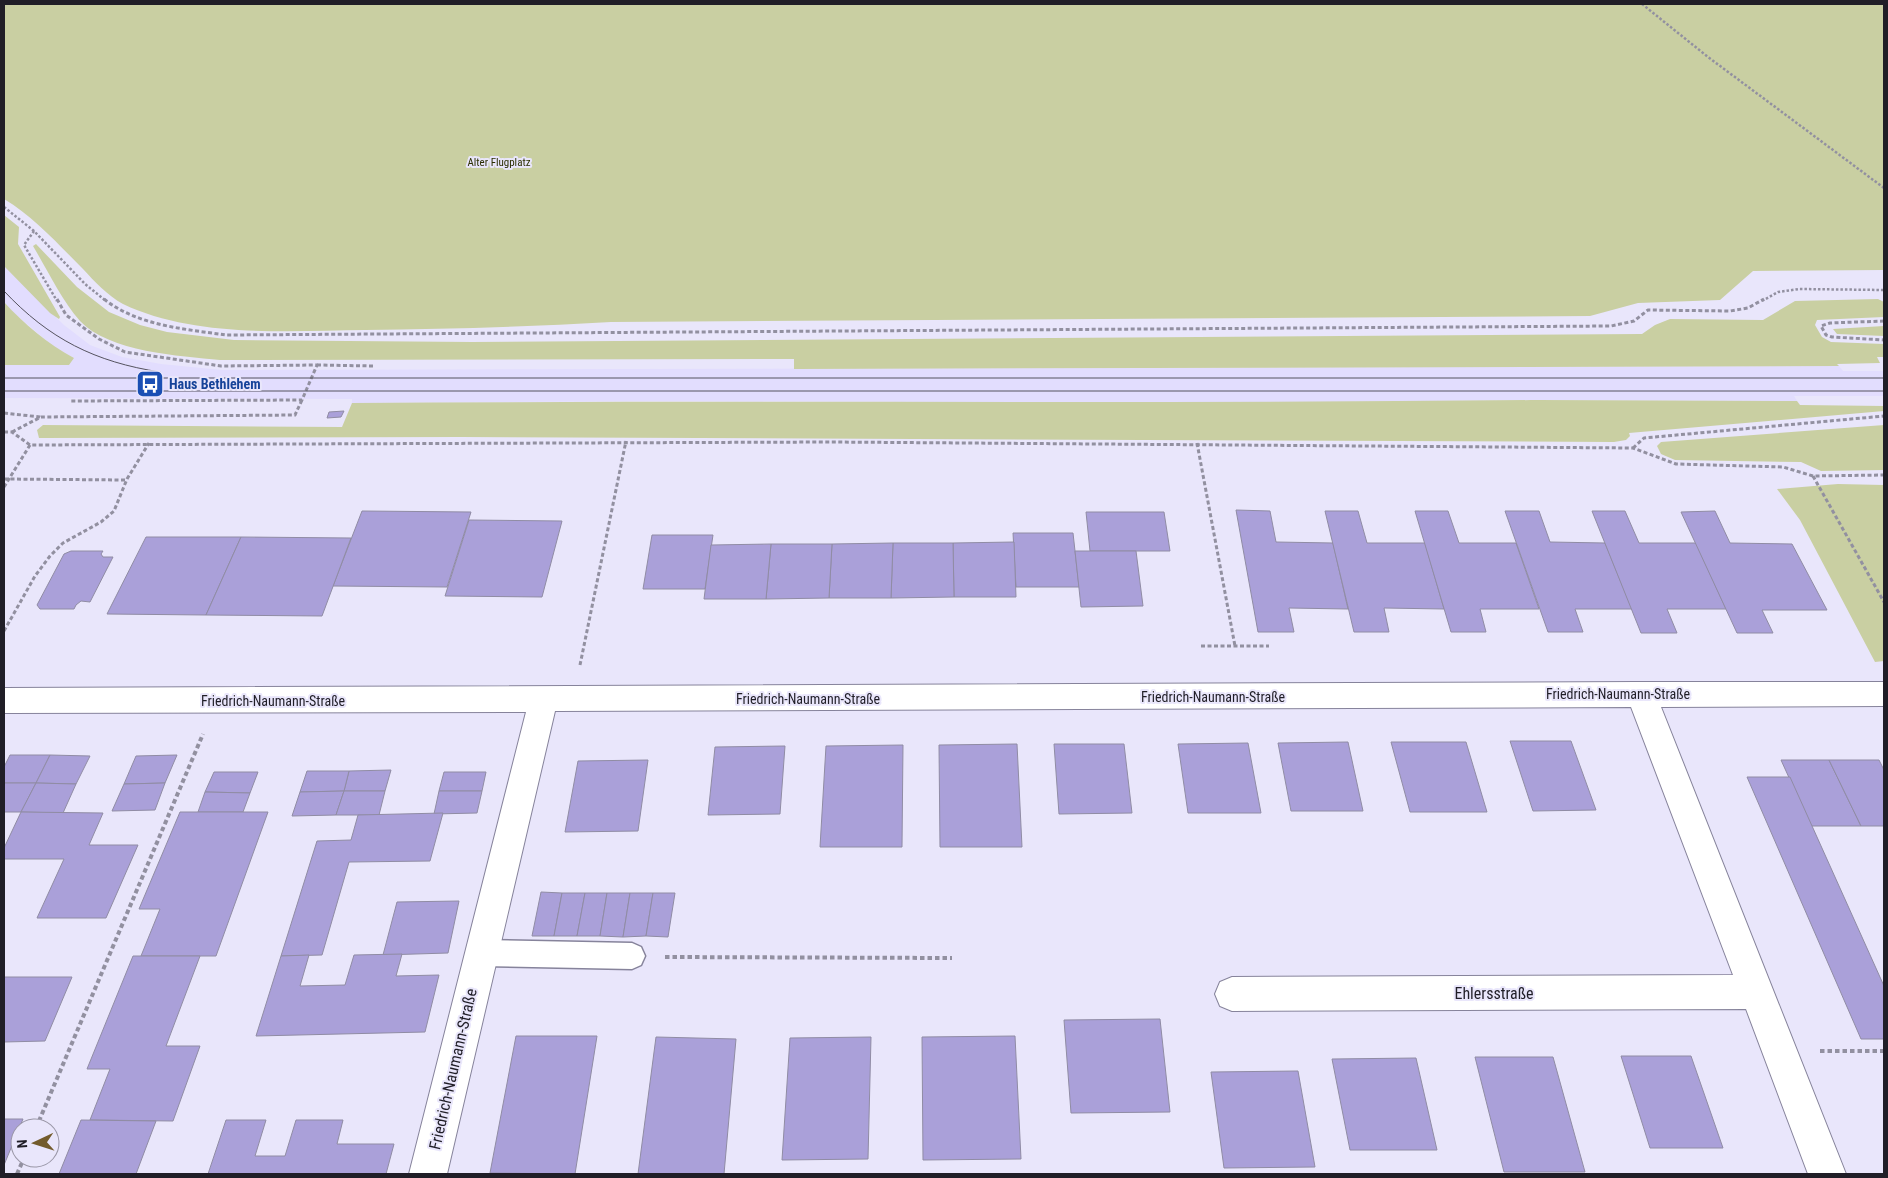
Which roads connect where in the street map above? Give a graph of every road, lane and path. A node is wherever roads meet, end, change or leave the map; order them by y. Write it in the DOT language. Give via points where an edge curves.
graph roads {
  1 [pos="1642,4"];
  2 [pos="1884,188"];
  3 [pos="4,207"];
  4 [pos="34,231"];
  5 [pos="1884,290"];
  6 [pos="1884,321"];
  7 [pos="1884,340"];
  8 [pos="317,365"];
  9 [pos="375,366"];
  10 [pos="302,400"];
  11 [pos="70,401"];
  12 [pos="4,413"];
  13 [pos="1884,416"];
  14 [pos="41,417"];
  15 [pos="4,432"];
  16 [pos="12,432"];
  17 [pos="626,441"];
  18 [pos="149,443"];
  19 [pos="1198,443"];
  20 [pos="30,445"];
  21 [pos="1633,448"];
  22 [pos="1884,475"];
  23 [pos="1813,476"];
  24 [pos="4,479"];
  25 [pos="9,479"];
  26 [pos="127,480"];
  27 [pos="4,487"];
  28 [pos="1884,602"];
  29 [pos="4,631"];
  30 [pos="1201,646"];
  31 [pos="1235,646"];
  32 [pos="1269,646"];
  33 [pos="1640,694"];
  34 [pos="1884,694"];
  35 [pos="558,700"];
  36 [pos="4,701"];
  37 [pos="217,701"];
  38 [pos="481,953"];
  39 [pos="632,956"];
  40 [pos="952,958"];
  41 [pos="1756,992"];
  42 [pos="1232,994"];
  43 [pos="1779,1051"];
  44 [pos="1884,1051"];
  45 [pos="40,1118"];
  46 [pos="428,1174"];
  47 [pos="1827,1174"];
  1 -- 2 [label="path"];
  3 -- 4 [label="path"];
  4 -- 5 [label="path" via="85,284 115,308 174,328 226,335 1612,326 1634,321 1648,310 1730,311 1748,308 1785,291"];
  4 -- 8 [label="path" via="24,245 66,315 99,339 125,352 221,366"];
  6 -- 7 [label="path" via="1821,326 1826,335 1832,337"];
  8 -- 9 [label="path"];
  8 -- 10 [label="path"];
  10 -- 11 [label="path"];
  10 -- 14 [label="path" via="295,416"];
  12 -- 14 [label="path"];
  13 -- 21 [label="path" via="1644,438"];
  14 -- 16 [label="path"];
  15 -- 16 [label="path"];
  16 -- 20 [label="path"];
  17 -- 18 [label="path"];
  17 -- 19 [label="path"];
  17 -- 35 [label="path"];
  18 -- 20 [label="path"];
  18 -- 26 [label="path"];
  19 -- 21 [label="path"];
  19 -- 31 [label="path"];
  20 -- 25 [label="path"];
  21 -- 23 [label="path" via="1676,464 1783,467"];
  22 -- 23 [label="path"];
  23 -- 28 [label="path"];
  24 -- 25 [label="path"];
  25 -- 26 [label="path"];
  25 -- 27 [label="path"];
  26 -- 29 [label="path" via="121,501 109,517 56,548"];
  30 -- 31 [label="path"];
  31 -- 32 [label="path"];
  33 -- 34 [label="street, Friedrich-Naumann-Straße"];
  33 -- 35 [label="street, Friedrich-Naumann-Straße"];
  33 -- 41 [label="street"];
  35 -- 37 [label="street, Friedrich-Naumann-Straße"];
  35 -- 38 [label="street, Friedrich-Naumann-Straße"];
  36 -- 37 [label="street, Friedrich-Naumann-Straße"];
  37 -- 45 [label="path"];
  38 -- 39 [label="lane"];
  38 -- 46 [label="street, Friedrich-Naumann-Straße"];
  39 -- 40 [label="path"];
  41 -- 42 [label="street, Ehlersstraße"];
  41 -- 43 [label="street"];
  43 -- 44 [label="path"];
  43 -- 47 [label="street"];
}
